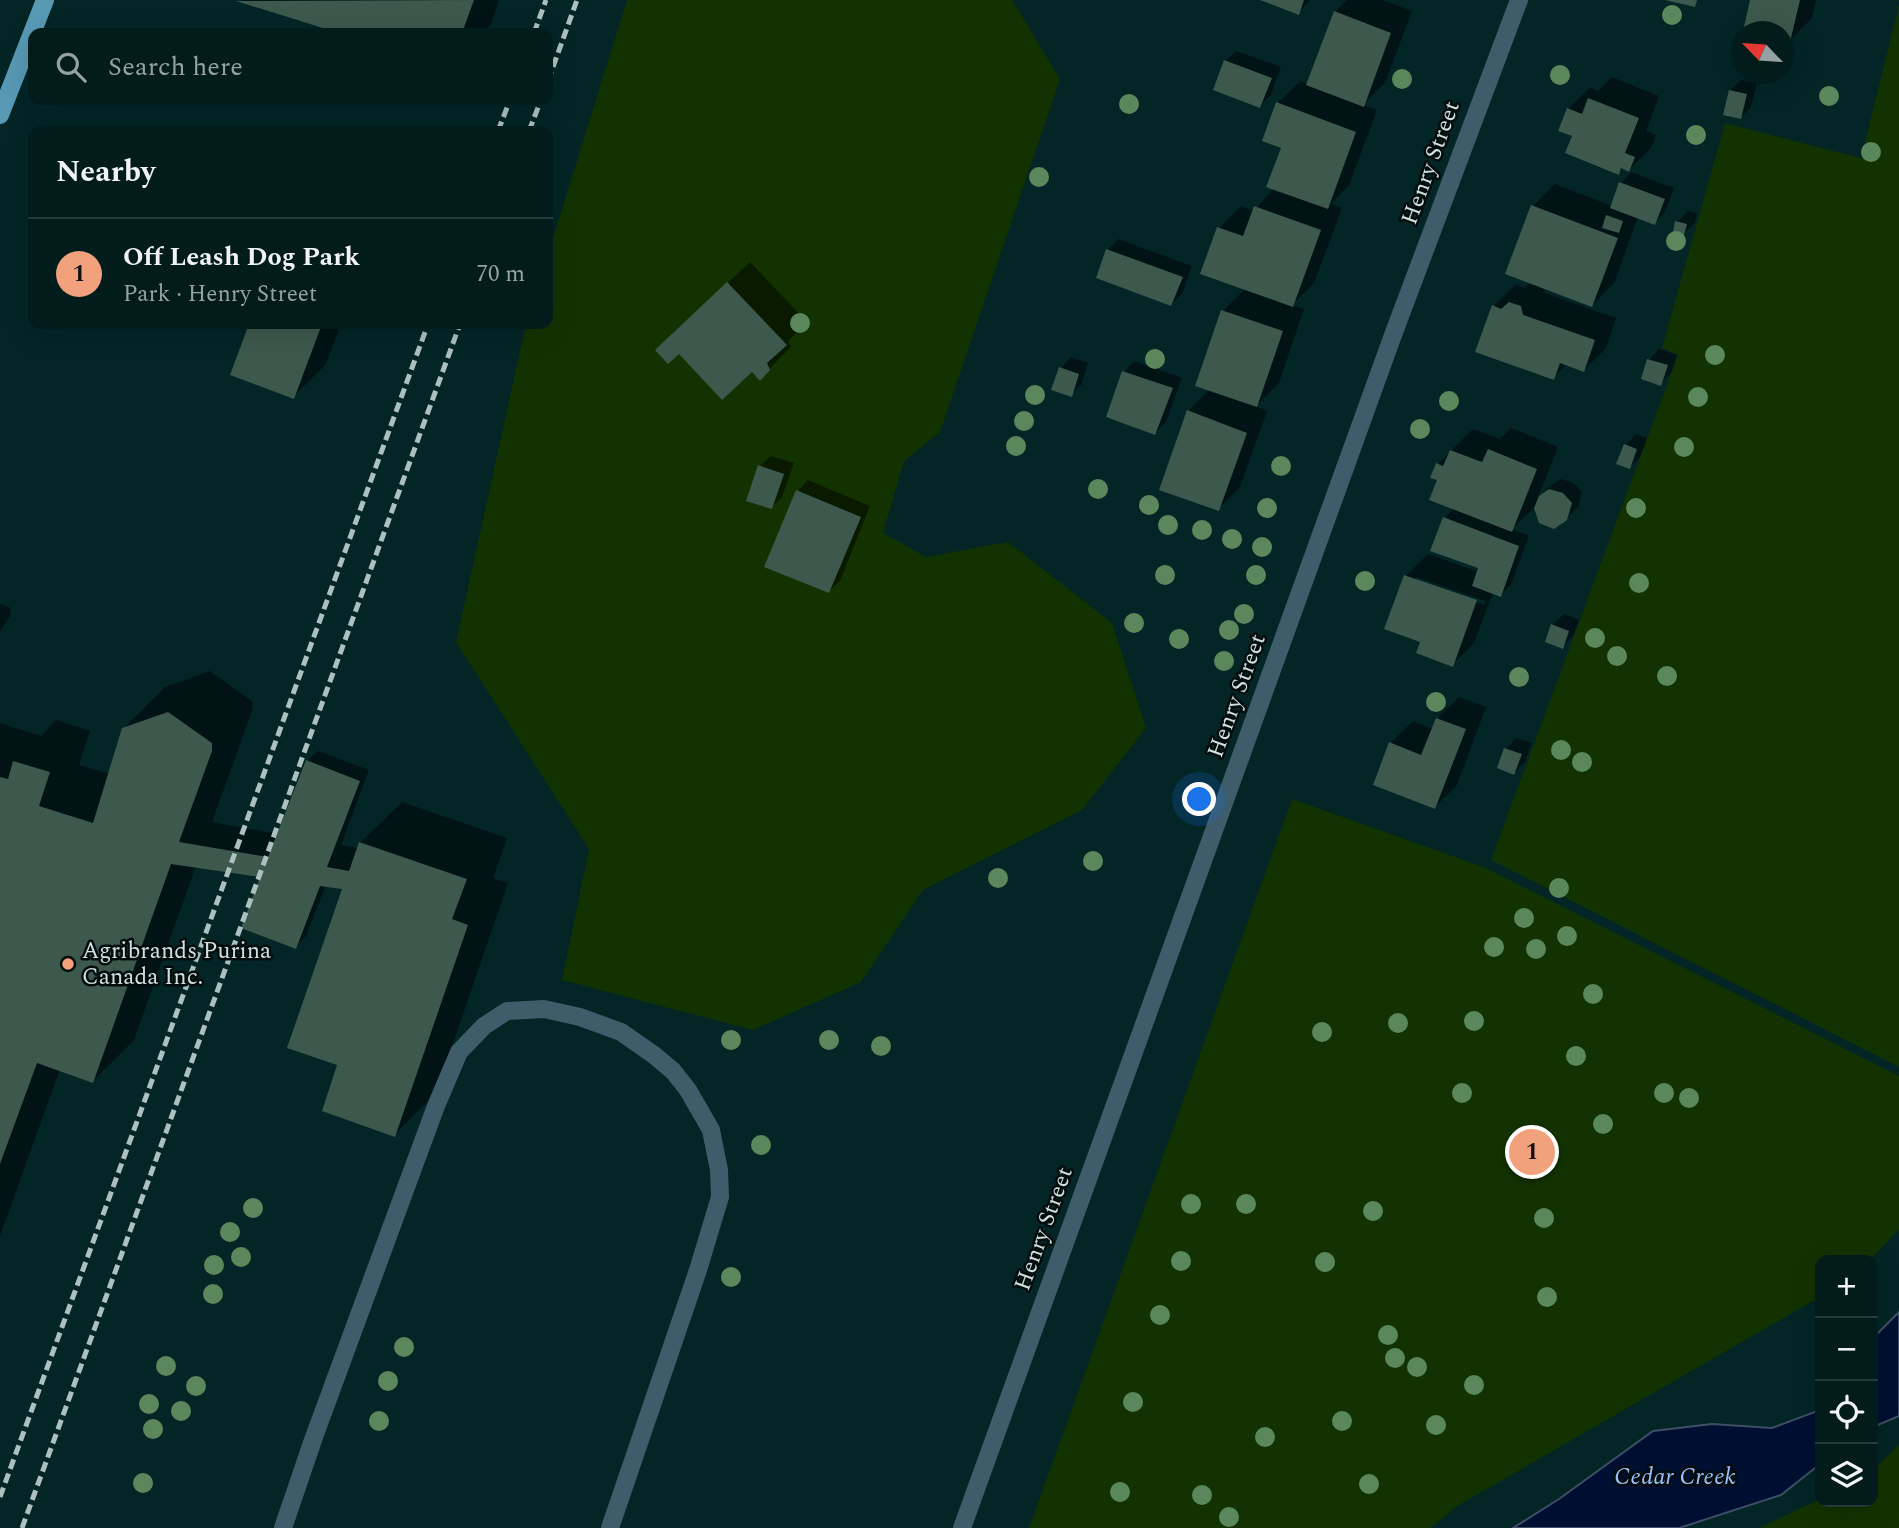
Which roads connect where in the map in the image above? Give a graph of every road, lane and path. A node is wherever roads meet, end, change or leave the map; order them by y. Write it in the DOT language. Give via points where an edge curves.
graph roads {
  1 [pos="45,0"];
  2 [pos="1519,0"];
  3 [pos="34,28"];
  4 [pos="28,43"];
  5 [pos="0,115"];
  6 [pos="283,1528"];
  7 [pos="610,1528"];
  8 [pos="962,1528"];
  1 -- 3 [label="main road"];
  2 -- 8 [label="street, Henry Street" via="1397,323"];
  4 -- 5 [label="main road"];
  6 -- 7 [label="street" via="459,1052 484,1026 507,1011 544,1009 621,1032 673,1071 711,1130 719,1170 720,1197 698,1270"];
}
